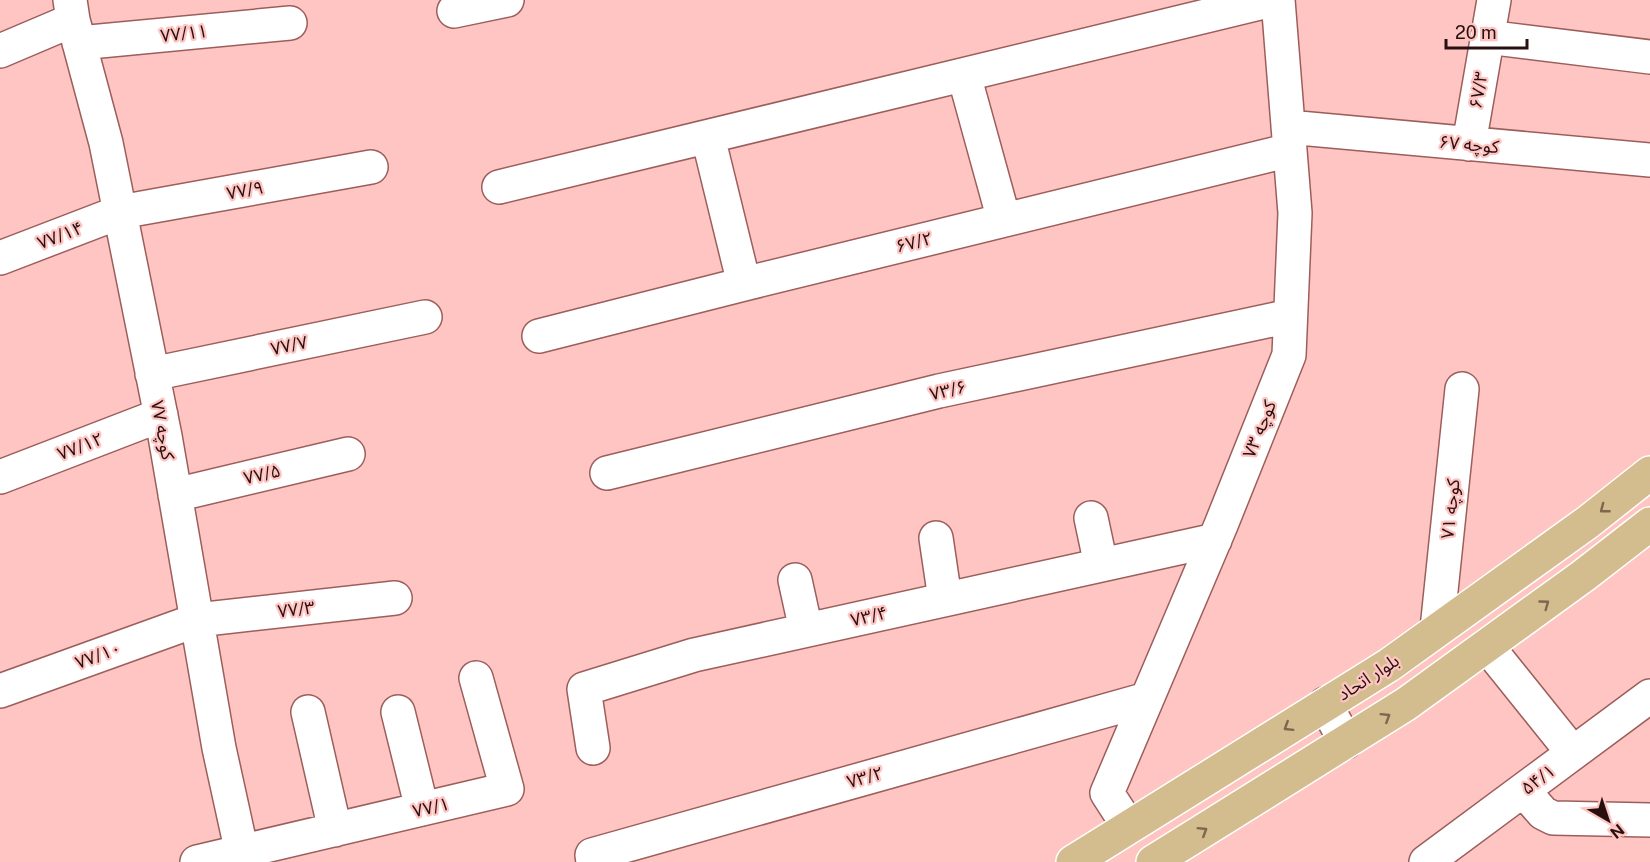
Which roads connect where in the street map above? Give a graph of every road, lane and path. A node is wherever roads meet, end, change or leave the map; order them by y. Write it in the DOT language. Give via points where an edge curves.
graph roads {
  1 [pos="507,0"];
  2 [pos="1272,0"];
  3 [pos="1278,0"];
  4 [pos="1494,0"];
  5 [pos="454,11"];
  6 [pos="74,21"];
  7 [pos="290,23"];
  8 [pos="1487,38"];
  9 [pos="0,51"];
  10 [pos="1650,57"];
  11 [pos="964,75"];
  12 [pos="708,136"];
  13 [pos="1289,139"];
  14 [pos="1469,144"];
  15 [pos="1650,160"];
  16 [pos="371,168"];
  17 [pos="499,187"];
  18 [pos="120,212"];
  19 [pos="1004,220"];
  20 [pos="0,258"];
  21 [pos="744,284"];
  22 [pos="1290,316"];
  23 [pos="425,317"];
  24 [pos="539,336"];
  25 [pos="152,374"];
  26 [pos="1462,389"];
  27 [pos="161,415"];
  28 [pos="348,454"];
  29 [pos="607,473"];
  30 [pos="1650,473"];
  31 [pos="0,477"];
  32 [pos="175,495"];
  33 [pos="1091,518"];
  34 [pos="1650,524"];
  35 [pos="936,538"];
  36 [pos="1215,540"];
  37 [pos="1101,565"];
  38 [pos="795,580"];
  39 [pos="395,597"];
  40 [pos="945,599"];
  41 [pos="197,620"];
  42 [pos="1437,629"];
  43 [pos="806,630"];
  44 [pos="1487,646"];
  45 [pos="476,678"];
  46 [pos="0,691"];
  47 [pos="1650,696"];
  48 [pos="1147,699"];
  49 [pos="1325,704"];
  50 [pos="308,712"];
  51 [pos="398,712"];
  52 [pos="1346,742"];
  53 [pos="592,748"];
  54 [pos="1573,753"];
  55 [pos="1523,790"];
  56 [pos="422,809"];
  57 [pos="1650,820"];
  58 [pos="1129,827"];
  59 [pos="334,830"];
  60 [pos="243,857"];
  61 [pos="196,862"];
  62 [pos="593,862"];
  63 [pos="1072,862"];
  64 [pos="1153,862"];
  65 [pos="1426,862"];
  1 -- 5 [label="street"];
  2 -- 11 [label="street"];
  3 -- 13 [label="street, کوچه ۷۳"];
  4 -- 8 [label="street, ۶۷/۳"];
  6 -- 7 [label="street, ۷۷/۱۱"];
  6 -- 9 [label="street, ۷۷/۱۱"];
  6 -- 18 [label="street, کوچه ۷۷"];
  8 -- 10 [label="street"];
  8 -- 14 [label="street, ۶۷/۳"];
  11 -- 12 [label="street"];
  11 -- 19 [label="street"];
  12 -- 17 [label="street"];
  12 -- 21 [label="street"];
  13 -- 14 [label="street, کوچه ۶۷"];
  13 -- 19 [label="street, ۶۷/۲"];
  13 -- 22 [label="street, کوچه ۷۳" via="1295,213"];
  14 -- 15 [label="street, کوچه ۶۷"];
  16 -- 18 [label="street, ۷۷/۹"];
  18 -- 20 [label="street, ۷۷/۱۴"];
  18 -- 25 [label="street, کوچه ۷۷"];
  19 -- 21 [label="street, ۶۷/۲"];
  21 -- 24 [label="street, ۶۷/۲"];
  22 -- 29 [label="street, ۷۳/۶" via="939,392"];
  22 -- 36 [label="street, کوچه ۷۳" via="1288,355"];
  23 -- 25 [label="street, ۷۷/۷"];
  25 -- 27 [label="street, کوچه ۷۷"];
  26 -- 42 [label="street, کوچه ۷۱"];
  27 -- 31 [label="street, ۷۷/۱۲"];
  27 -- 32 [label="street, کوچه ۷۷"];
  28 -- 32 [label="street, ۷۷/۵"];
  30 -- 42 [label="main road, بلوار اتحاد, one-way"];
  32 -- 41 [label="street, کوچه ۷۷"];
  33 -- 37 [label="street"];
  44 -- 34 [label="main road, one-way"];
  35 -- 40 [label="street"];
  36 -- 37 [label="street, ۷۳/۴"];
  36 -- 48 [label="street, کوچه ۷۳"];
  37 -- 40 [label="street, ۷۳/۴"];
  38 -- 43 [label="street"];
  39 -- 41 [label="street, ۷۷/۳"];
  40 -- 43 [label="street, ۷۳/۴"];
  41 -- 46 [label="street, ۷۷/۱۰"];
  41 -- 60 [label="street, کوچه ۷۷"];
  42 -- 49 [label="main road, بلوار اتحاد" via="1389,665"];
  43 -- 53 [label="street, ۷۳/۴" via="694,655 584,689"];
  52 -- 44 [label="main road, one-way"];
  44 -- 54 [label="street"];
  45 -- 56 [label="street, ۷۷/۱" via="507,789"];
  47 -- 54 [label="street, ۵۴/۱"];
  48 -- 58 [label="street, کوچه ۷۳" via="1107,793"];
  48 -- 62 [label="street, ۷۳/۲" via="592,855"];
  49 -- 52 [label="street"];
  49 -- 58 [label="main road, بلوار اتحاد, one-way"];
  50 -- 59 [label="street"];
  51 -- 56 [label="street"];
  64 -- 52 [label="main road, one-way"];
  54 -- 55 [label="street, ۵۴/۱"];
  55 -- 57 [label="street" via="1553,818"];
  55 -- 65 [label="street, ۵۴/۱"];
  56 -- 59 [label="street, ۷۷/۱"];
  58 -- 63 [label="main road, بلوار اتحاد"];
  59 -- 60 [label="street, ۷۷/۱"];
  60 -- 61 [label="street, ۷۷/۱"];
}
